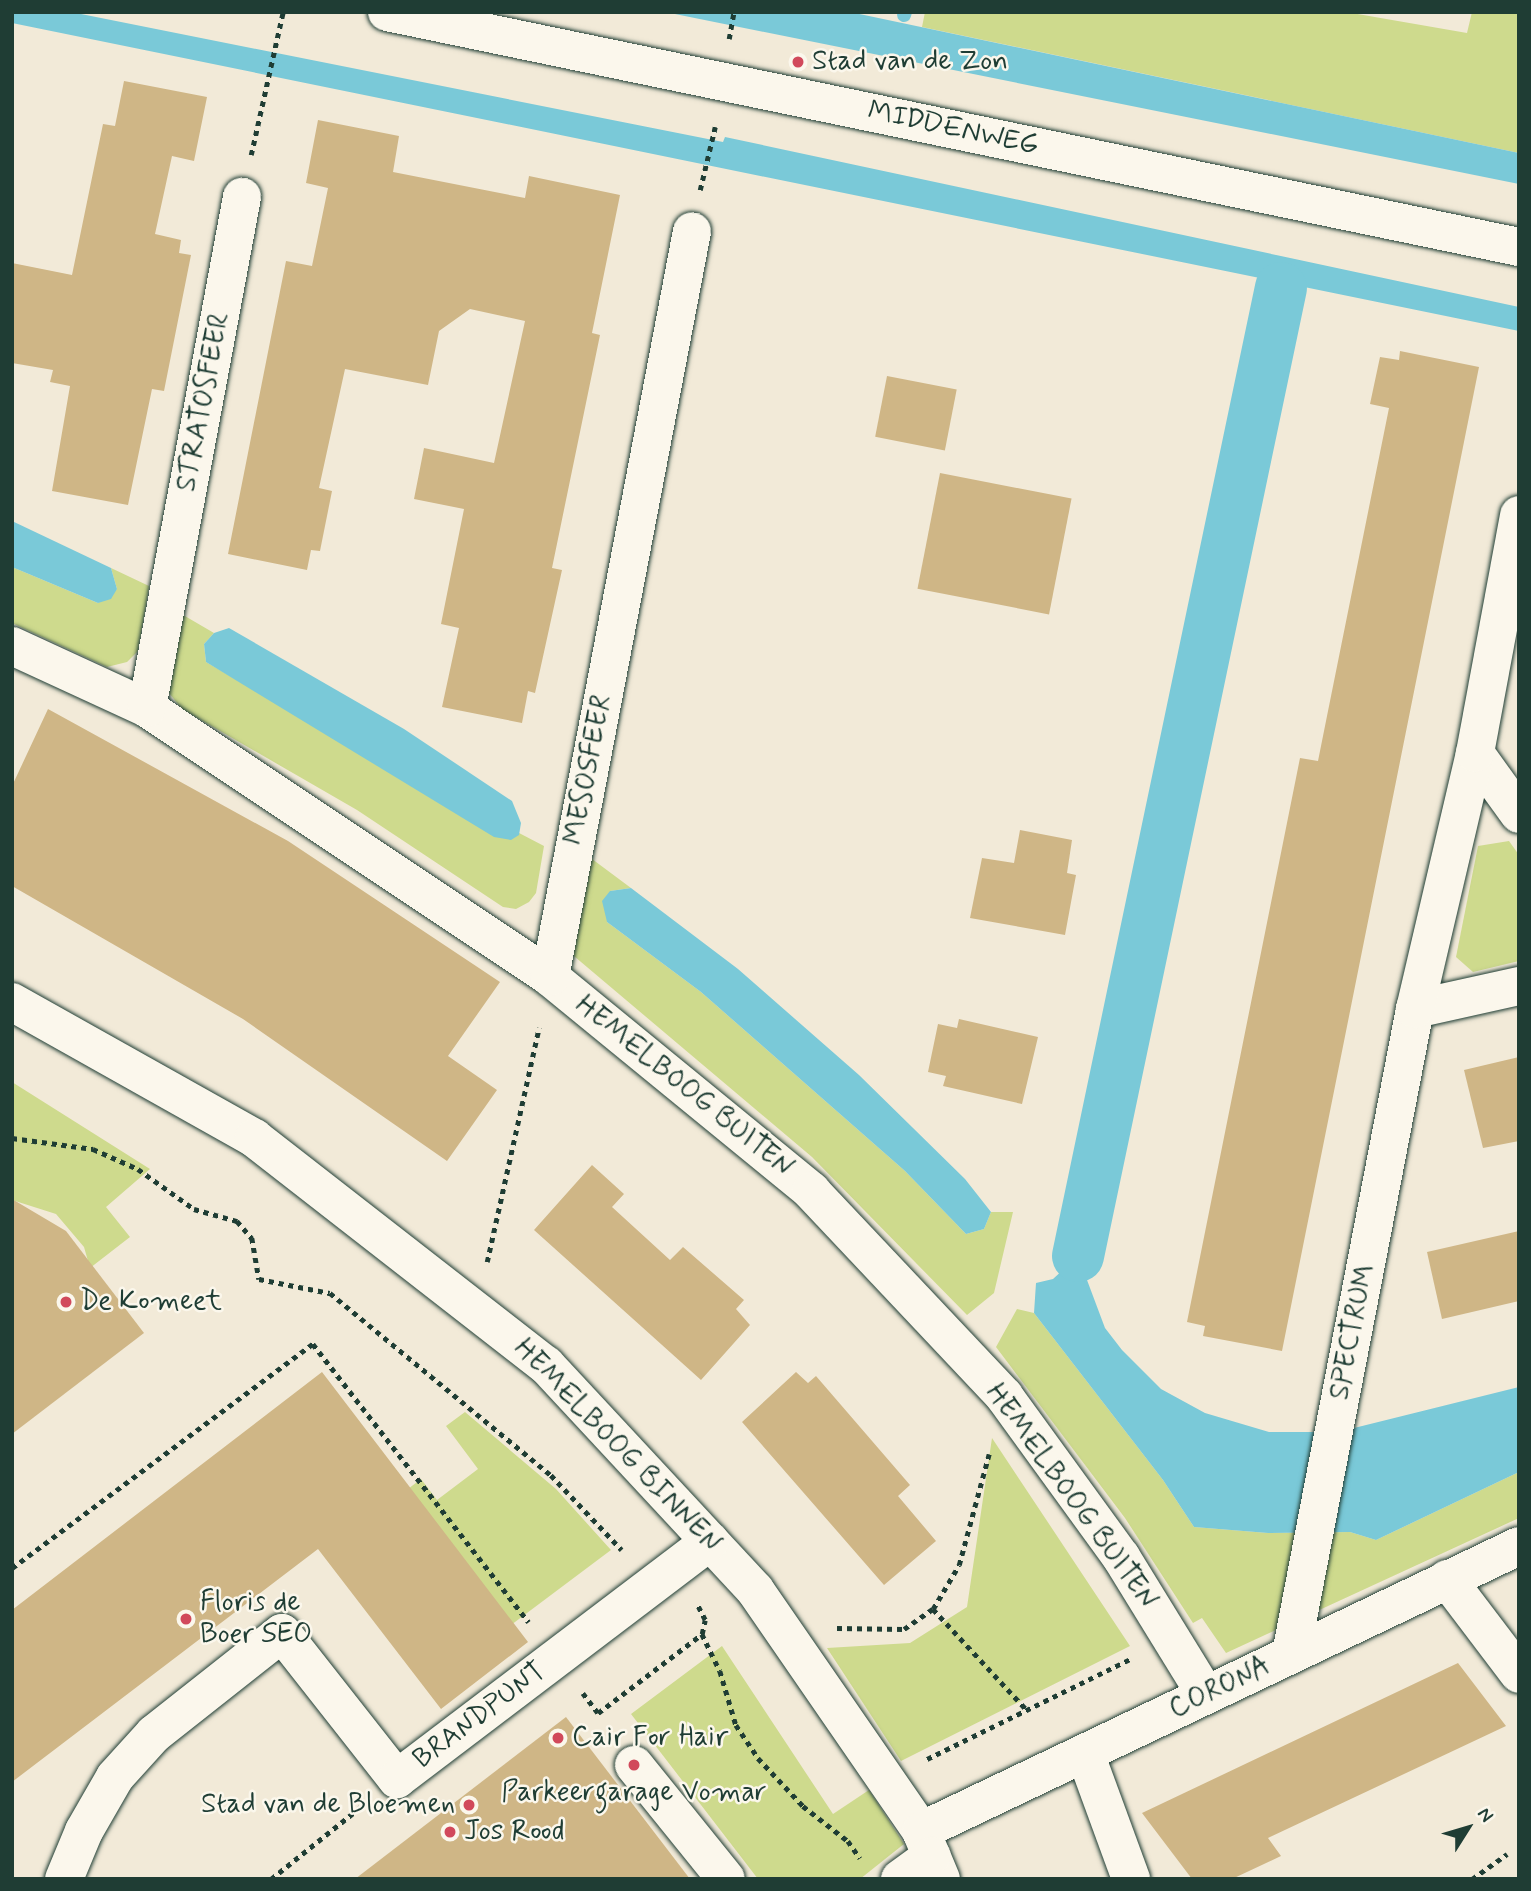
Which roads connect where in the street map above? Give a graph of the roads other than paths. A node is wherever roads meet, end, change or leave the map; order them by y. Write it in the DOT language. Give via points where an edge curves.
graph roads {
  1 [pos="387,12"];
  2 [pos="242,197"];
  3 [pos="695,216"];
  4 [pos="1519,247"];
  5 [pos="1519,515"];
  6 [pos="12,646"];
  7 [pos="147,708"];
  8 [pos="1475,753"];
  9 [pos="1519,814"];
  10 [pos="551,977"];
  11 [pos="1519,986"];
  12 [pos="12,1002"];
  13 [pos="1415,1009"];
  14 [pos="710,1541"];
  15 [pos="1519,1546"];
  16 [pos="1447,1579"];
  17 [pos="1291,1654"];
  18 [pos="1519,1674"];
  19 [pos="1206,1695"];
  20 [pos="1085,1753"];
  21 [pos="634,1765"];
  22 [pos="932,1856"];
  23 [pos="64,1879"];
  24 [pos="726,1879"];
  25 [pos="900,1879"];
  26 [pos="1131,1879"];
  1 -- 4 [label="street, MIDDENWEG"];
  2 -- 7 [label="street, STRATOSFEER"];
  3 -- 10 [label="street, MESOSFEER"];
  5 -- 8 [label="street, SPECTRUM"];
  6 -- 7 [label="street, HEMELBOOG BUITEN"];
  7 -- 10 [label="street, HEMELBOOG BUITEN"];
  8 -- 9 [label="street"];
  8 -- 13 [label="street, SPECTRUM"];
  10 -- 19 [label="street, HEMELBOOG BUITEN" via="811,1191 1004,1396 1121,1557"];
  11 -- 13 [label="street"];
  12 -- 14 [label="street, HEMELBOOG BINNEN" via="254,1138 477,1307 546,1365"];
  13 -- 17 [label="street, SPECTRUM"];
  14 -- 22 [label="street, HEMELBOOG BINNEN" via="755,1590 887,1780"];
  14 -- 23 [label="street, BRANDPUNT" via="397,1779 282,1633 146,1742 115,1777 83,1831"];
  15 -- 16 [label="street, CORONA"];
  16 -- 17 [label="street, CORONA"];
  16 -- 18 [label="street"];
  17 -- 19 [label="street, CORONA"];
  19 -- 20 [label="street, CORONA"];
  20 -- 22 [label="street, CORONA"];
  20 -- 26 [label="street"];
  21 -- 24 [label="street"];
  22 -- 25 [label="street, CORONA"];
}
